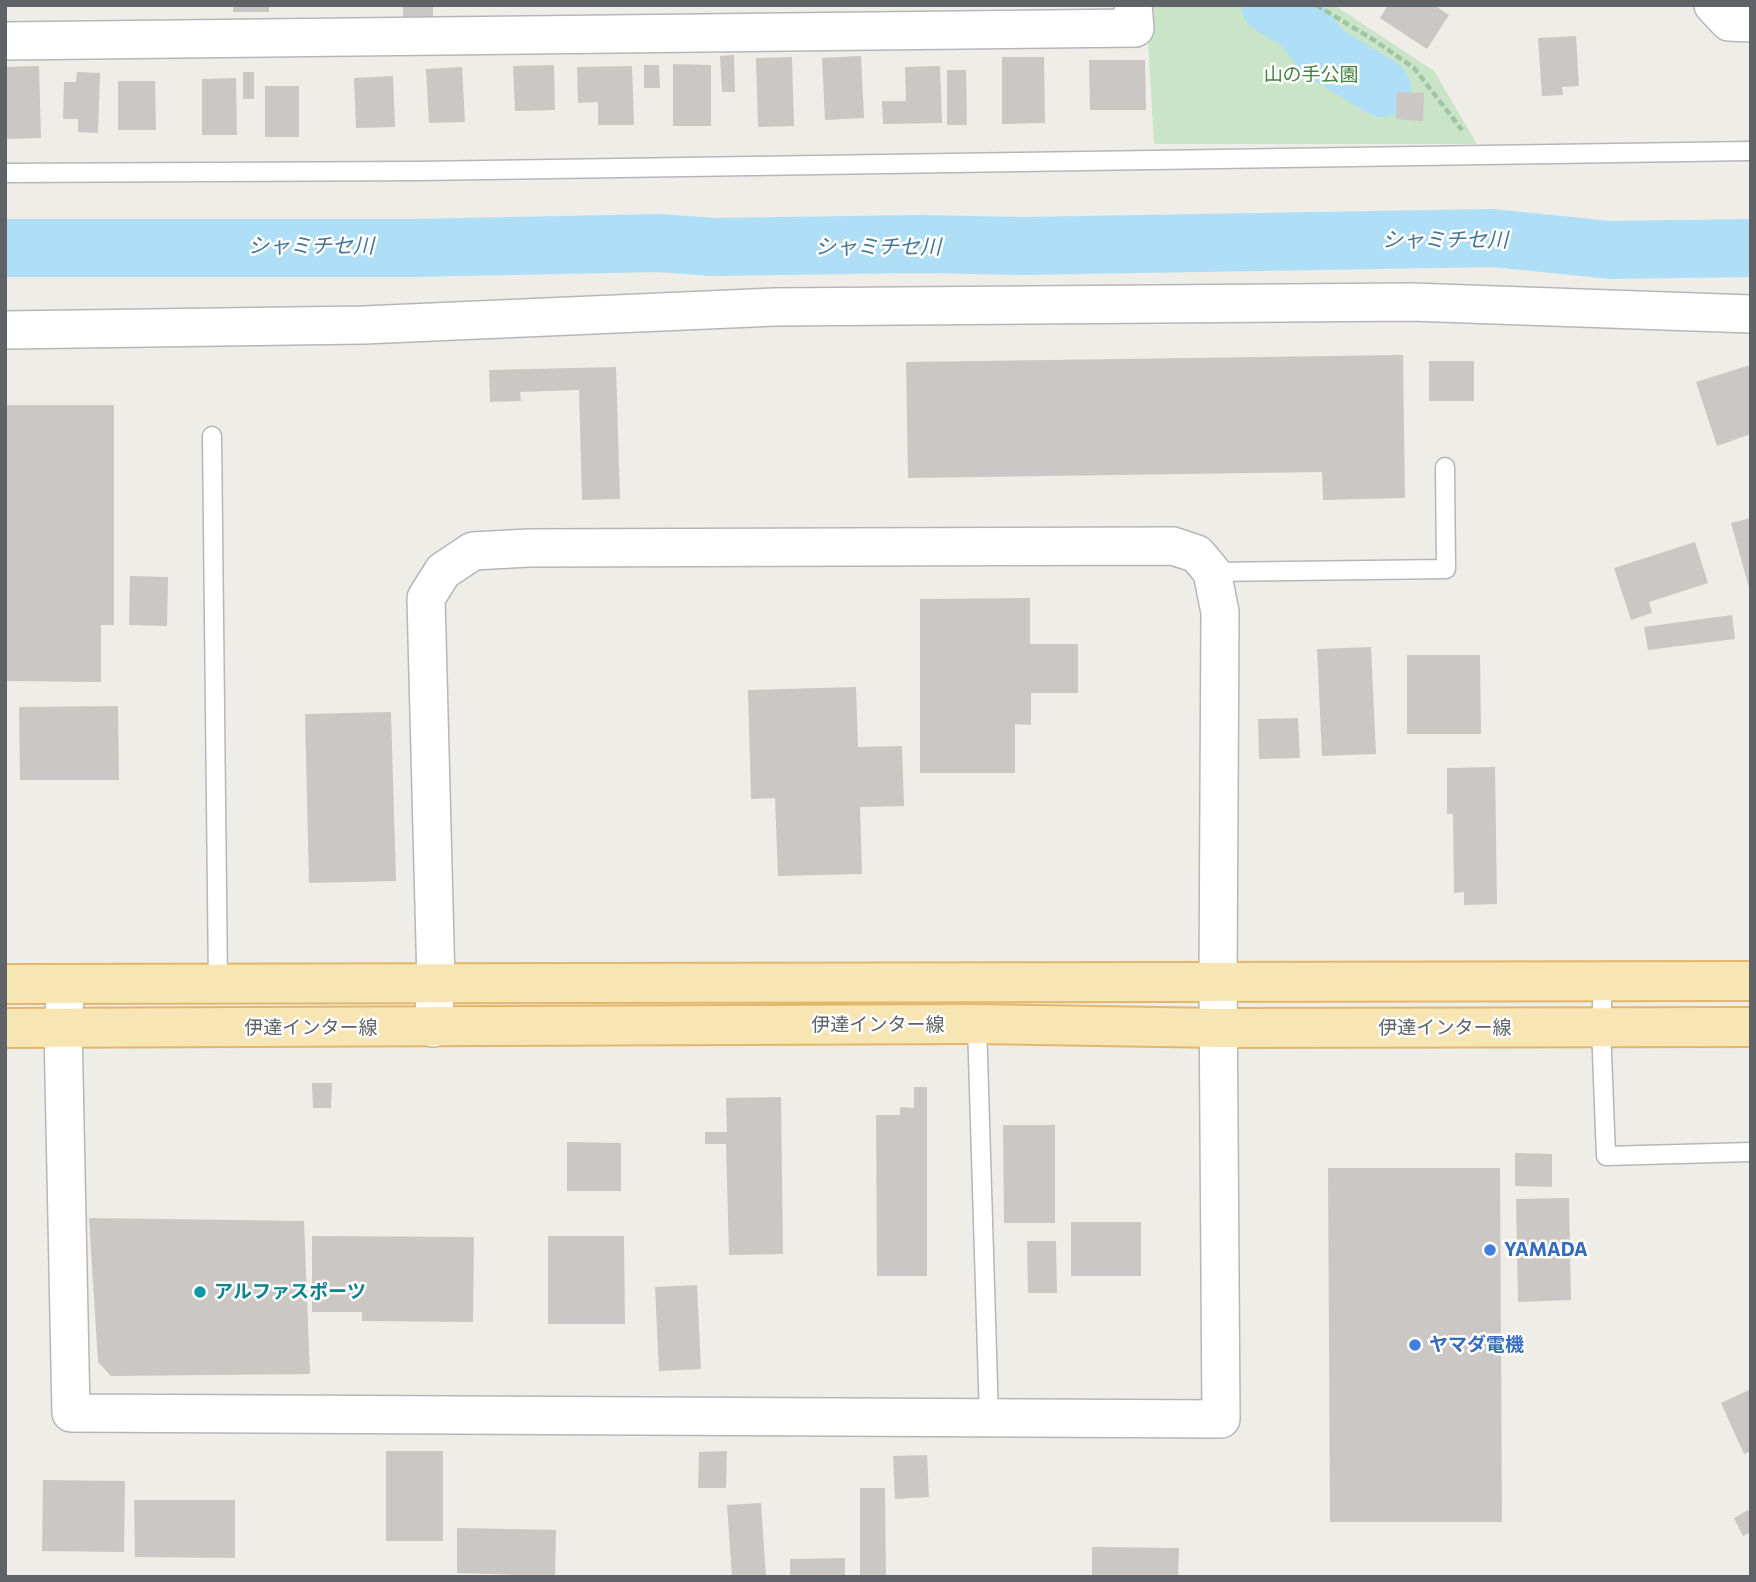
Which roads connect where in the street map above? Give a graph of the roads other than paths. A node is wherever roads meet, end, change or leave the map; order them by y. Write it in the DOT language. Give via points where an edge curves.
graph roads {
  1 [pos="1133,5"];
  2 [pos="1713,5"];
  3 [pos="483,21"];
  4 [pos="1751,23"];
  5 [pos="5,41"];
  6 [pos="1751,151"];
  7 [pos="5,173"];
  8 [pos="1751,314"];
  9 [pos="5,330"];
  10 [pos="212,436"];
  11 [pos="1445,467"];
  12 [pos="1212,572"];
  13 [pos="1751,981"];
  14 [pos="1218,982"];
  15 [pos="1603,982"];
  16 [pos="436,983"];
  17 [pos="5,984"];
  18 [pos="66,984"];
  19 [pos="218,984"];
  20 [pos="977,1024"];
  21 [pos="63,1027"];
  22 [pos="1751,1027"];
  23 [pos="5,1028"];
  24 [pos="433,1028"];
  25 [pos="1219,1028"];
  26 [pos="1601,1028"];
  27 [pos="1751,1152"];
  28 [pos="989,1418"];
  1 -- 3 [label="street" via="1135,29"];
  2 -- 4 [label="street" via="1729,22"];
  3 -- 5 [label="street"];
  6 -- 7 [label="lane" via="419,172"];
  8 -- 9 [label="street" via="1411,302 803,306 364,325"];
  10 -- 19 [label="lane"];
  11 -- 12 [label="lane" via="1446,569"];
  12 -- 14 [label="street" via="1220,612"];
  12 -- 16 [label="street" via="1197,554 1173,546 474,551 443,571 426,598"];
  13 -- 15 [label="main road"];
  14 -- 15 [label="main road"];
  14 -- 16 [label="main road"];
  14 -- 25 [label="street"];
  15 -- 26 [label="lane"];
  16 -- 19 [label="main road"];
  16 -- 24 [label="street"];
  17 -- 18 [label="main road"];
  18 -- 19 [label="main road"];
  18 -- 21 [label="street"];
  20 -- 24 [label="main road, 伊達インター線"];
  20 -- 25 [label="main road, 伊達インター線"];
  20 -- 28 [label="lane"];
  21 -- 23 [label="main road, 伊達インター線"];
  21 -- 24 [label="main road, 伊達インター線"];
  21 -- 28 [label="street" via="71,1413"];
  22 -- 26 [label="main road, 伊達インター線"];
  25 -- 26 [label="main road, 伊達インター線"];
  25 -- 28 [label="street" via="1221,1419"];
  26 -- 27 [label="lane" via="1606,1156"];
}
